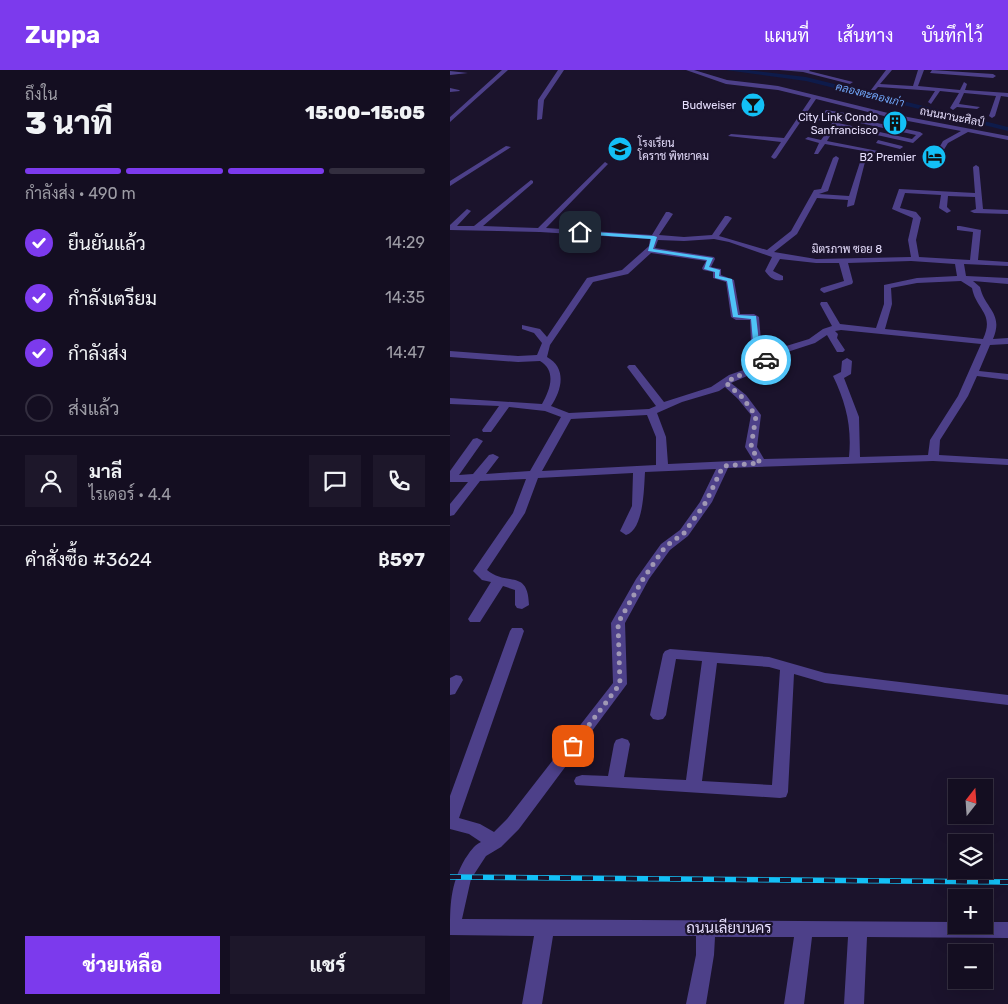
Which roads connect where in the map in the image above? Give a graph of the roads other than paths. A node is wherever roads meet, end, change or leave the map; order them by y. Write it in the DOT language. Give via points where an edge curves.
graph roads {
  1 [pos="504,70"];
  2 [pos="561,70"];
  3 [pos="690,70"];
  4 [pos="782,70"];
  5 [pos="889,70"];
  6 [pos="921,70"];
  7 [pos="991,70"];
  8 [pos="806,71"];
  9 [pos="722,72"];
  10 [pos="932,72"];
  11 [pos="450,73"];
  12 [pos="465,73"];
  13 [pos="820,74"];
  14 [pos="844,74"];
  15 [pos="710,77"];
  16 [pos="850,82"];
  17 [pos="956,83"];
  18 [pos="916,85"];
  19 [pos="990,85"];
  20 [pos="939,89"];
  21 [pos="963,91"];
  22 [pos="999,95"];
  23 [pos="1008,95"];
  24 [pos="815,96"];
  25 [pos="978,101"];
  26 [pos="931,102"];
  27 [pos="956,104"];
  28 [pos="849,106"];
  29 [pos="826,112"];
  30 [pos="974,112"];
  31 [pos="992,116"];
  32 [pos="538,119"];
  33 [pos="838,119"];
  34 [pos="450,120"];
  35 [pos="820,120"];
  36 [pos="814,130"];
  37 [pos="968,130"];
  38 [pos="831,131"];
  39 [pos="839,134"];
  40 [pos="731,136"];
  41 [pos="1008,138"];
  42 [pos="808,139"];
  43 [pos="784,140"];
  44 [pos="824,141"];
  45 [pos="874,141"];
  46 [pos="755,146"];
  47 [pos="508,147"];
  48 [pos="900,147"];
  49 [pos="779,148"];
  50 [pos="875,151"];
  51 [pos="846,154"];
  52 [pos="938,155"];
  53 [pos="774,157"];
  54 [pos="836,158"];
  55 [pos="864,159"];
  56 [pos="605,164"];
  57 [pos="976,167"];
  58 [pos="531,182"];
  59 [pos="450,184"];
  60 [pos="945,193"];
  61 [pos="978,195"];
  62 [pos="815,196"];
  63 [pos="467,211"];
  64 [pos="947,211"];
  65 [pos="1008,212"];
  66 [pos="668,214"];
  67 [pos="728,218"];
  68 [pos="451,228"];
  69 [pos="477,228"];
  70 [pos="960,228"];
  71 [pos="540,230"];
  72 [pos="654,237"];
  73 [pos="714,237"];
  74 [pos="650,250"];
  75 [pos="767,254"];
  76 [pos="777,256"];
  77 [pos="915,259"];
  78 [pos="931,260"];
  79 [pos="843,261"];
  80 [pos="960,261"];
  81 [pos="974,262"];
  82 [pos="1008,264"];
  83 [pos="932,272"];
  84 [pos="780,278"];
  85 [pos="962,278"];
  86 [pos="1008,281"];
  87 [pos="824,290"];
  88 [pos="824,304"];
  89 [pos="525,327"];
  90 [pos="838,328"];
  91 [pos="827,331"];
  92 [pos="880,331"];
  93 [pos="1008,341"];
  94 [pos="546,342"];
  95 [pos="985,342"];
  96 [pos="840,350"];
  97 [pos="450,354"];
  98 [pos="769,356"];
  99 [pos="542,358"];
  100 [pos="847,361"];
  101 [pos="632,367"];
  102 [pos="972,373"];
  103 [pos="1008,377"];
  104 [pos="726,383"];
  105 [pos="450,401"];
  106 [pos="506,404"];
  107 [pos="662,406"];
  108 [pos="545,408"];
  109 [pos="651,412"];
  110 [pos="568,416"];
  111 [pos="487,430"];
  112 [pos="477,441"];
  113 [pos="493,457"];
  114 [pos="933,458"];
  115 [pos="854,461"];
  116 [pos="1008,462"];
  117 [pos="760,463"];
  118 [pos="723,466"];
  119 [pos="662,469"];
  120 [pos="639,470"];
  121 [pos="534,474"];
  122 [pos="476,477"];
  123 [pos="450,479"];
  124 [pos="450,512"];
  125 [pos="626,531"];
  126 [pos="499,581"];
  127 [pos="522,604"];
  128 [pos="475,619"];
  129 [pos="517,631"];
  130 [pos="710,659"];
  131 [pos="787,667"];
  132 [pos="1008,700"];
  133 [pos="658,715"];
  134 [pos="622,744"];
  135 [pos="582,781"];
  136 [pos="615,783"];
  137 [pos="693,787"];
  138 [pos="450,821"];
  139 [pos="495,842"];
  140 [pos="451,927"];
  141 [pos="545,927"];
  142 [pos="706,928"];
  143 [pos="804,929"];
  144 [pos="858,929"];
  145 [pos="1008,930"];
  146 [pos="532,1004"];
  147 [pos="696,1004"];
  148 [pos="794,1004"];
  149 [pos="854,1004"];
  1 -- 34 [label="street"];
  2 -- 32 [label="street" via="540,100"];
  3 -- 15 [label="street, ถนนมานะศิลป์"];
  4 -- 8 [label="street"];
  5 -- 18 [label="street" via="875,87"];
  6 -- 18 [label="street"];
  7 -- 19 [label="street"];
  8 -- 13 [label="street"];
  9 -- 15 [label="street"];
  10 -- 19 [label="street"];
  11 -- 12 [label="street"];
  13 -- 14 [label="street"];
  13 -- 16 [label="street"];
  15 -- 24 [label="street, ถนนมานะศิลป์"];
  17 -- 21 [label="street" via="964,82"];
  18 -- 20 [label="street"];
  19 -- 21 [label="street"];
  19 -- 22 [label="street"];
  20 -- 21 [label="street"];
  20 -- 26 [label="street"];
  21 -- 27 [label="street"];
  22 -- 23 [label="street"];
  22 -- 31 [label="street"];
  24 -- 28 [label="street, ถนนมานะศิลป์"];
  24 -- 43 [label="street"];
  25 -- 27 [label="street"];
  27 -- 30 [label="street" via="977,107"];
  28 -- 33 [label="street"];
  28 -- 37 [label="street, ถนนมานะศิลป์"];
  29 -- 33 [label="street"];
  33 -- 33 [label="street" via="920,134 913,141"];
  33 -- 35 [label="street"];
  33 -- 38 [label="street"];
  36 -- 38 [label="street"];
  37 -- 41 [label="street, ถนนมานะศิลป์"];
  37 -- 52 [label="street" via="945,142"];
  38 -- 39 [label="street"];
  38 -- 44 [label="street"];
  40 -- 43 [label="street"];
  42 -- 44 [label="street"];
  43 -- 49 [label="street"];
  44 -- 50 [label="street"];
  44 -- 51 [label="street" via="818,151"];
  45 -- 48 [label="street"];
  46 -- 49 [label="street"];
  47 -- 59 [label="street"];
  49 -- 53 [label="street"];
  54 -- 62 [label="street" via="824,191 817,192"];
  55 -- 62 [label="street" via="850,201"];
  56 -- 71 [label="street"];
  57 -- 61 [label="street"];
  58 -- 69 [label="street"];
  60 -- 61 [label="street"];
  60 -- 64 [label="street" via="943,208"];
  60 -- 77 [label="street" via="934,195 902,191 896,209 917,218 912,240"];
  61 -- 65 [label="street" via="977,211"];
  62 -- 75 [label="street" via="794,232"];
  63 -- 68 [label="street"];
  66 -- 72 [label="street"];
  67 -- 73 [label="street"];
  68 -- 69 [label="street, มิตรภาพ ซอย 8"];
  69 -- 71 [label="street, มิตรภาพ ซอย 8"];
  70 -- 81 [label="street" via="978,230"];
  71 -- 72 [label="street, มิตรภาพ ซอย 8"];
  72 -- 73 [label="street, มิตรภาพ ซอย 8"];
  72 -- 74 [label="street"];
  73 -- 75 [label="street, มิตรภาพ ซอย 8"];
  74 -- 94 [label="street" via="625,272 590,280 557,332"];
  74 -- 98 [label="street" via="711,259 706,268 718,271 716,276 730,280 736,317 754,317 756,342"];
  75 -- 76 [label="street, มิตรภาพ ซอย 8"];
  76 -- 79 [label="street, มิตรภาพ ซอย 8"];
  76 -- 84 [label="street" via="769,271"];
  77 -- 78 [label="street, มิตรภาพ ซอย 8"];
  77 -- 79 [label="street, มิตรภาพ ซอย 8"];
  78 -- 80 [label="street, มิตรภาพ ซอย 8"];
  78 -- 83 [label="street"];
  79 -- 87 [label="street" via="849,282"];
  80 -- 81 [label="street, มิตรภาพ ซอย 8"];
  80 -- 85 [label="street"];
  81 -- 82 [label="street, มิตรภาพ ซอย 8"];
  85 -- 86 [label="street"];
  85 -- 92 [label="street" via="911,280 887,287 888,304"];
  85 -- 95 [label="street" via="976,287 978,297 991,315 991,332"];
  88 -- 90 [label="street"];
  89 -- 94 [label="street" via="537,331"];
  90 -- 91 [label="street"];
  90 -- 92 [label="street"];
  91 -- 96 [label="street" via="833,334 832,338"];
  91 -- 98 [label="street" via="812,341"];
  92 -- 95 [label="street"];
  93 -- 95 [label="street"];
  94 -- 99 [label="street" via="541,350"];
  95 -- 102 [label="street"];
  97 -- 99 [label="street"];
  98 -- 104 [label="street" via="758,368"];
  99 -- 108 [label="street" via="551,362 555,369 556,389"];
  100 -- 115 [label="street" via="846,374 838,376 856,418"];
  101 -- 107 [label="street"];
  102 -- 103 [label="street"];
  102 -- 114 [label="street" via="964,396 935,440"];
  104 -- 107 [label="street"];
  104 -- 117 [label="street" via="756,416 751,447"];
  105 -- 106 [label="street"];
  106 -- 108 [label="street"];
  106 -- 111 [label="street"];
  107 -- 109 [label="street"];
  108 -- 110 [label="street"];
  109 -- 110 [label="street"];
  109 -- 119 [label="street" via="661,437"];
  110 -- 121 [label="street"];
  112 -- 123 [label="street"];
  113 -- 122 [label="street"];
  114 -- 115 [label="street"];
  114 -- 116 [label="street"];
  115 -- 117 [label="street"];
  117 -- 118 [label="street"];
  118 -- 119 [label="street"];
  118 -- 139 [label="street" via="706,502 684,533 665,547 618,623 620,684 513,824"];
  119 -- 120 [label="street"];
  120 -- 121 [label="street"];
  120 -- 125 [label="street" via="638,506"];
  121 -- 122 [label="street"];
  121 -- 126 [label="street" via="519,513 480,571"];
  122 -- 123 [label="street"];
  122 -- 124 [label="street"];
  126 -- 127 [label="street" via="519,586"];
  126 -- 128 [label="street"];
  129 -- 138 [label="street"];
  130 -- 131 [label="street" via="769,662"];
  130 -- 133 [label="street" via="670,654"];
  130 -- 137 [label="street"];
  131 -- 132 [label="street" via="826,678"];
  131 -- 137 [label="street" via="780,792"];
  134 -- 136 [label="street"];
  135 -- 136 [label="street"];
  136 -- 137 [label="street"];
  138 -- 139 [label="street" via="474,829"];
  139 -- 140 [label="street" via="480,851 463,877"];
  140 -- 141 [label="street, ถนนเลียบนคร"];
  141 -- 142 [label="street, ถนนเลียบนคร"];
  141 -- 146 [label="street"];
  142 -- 143 [label="street, ถนนเลียบนคร"];
  142 -- 147 [label="street" via="705,955"];
  143 -- 144 [label="street, ถนนเลียบนคร"];
  143 -- 148 [label="street"];
  144 -- 145 [label="street, ถนนเลียบนคร"];
  144 -- 149 [label="street"];
}
